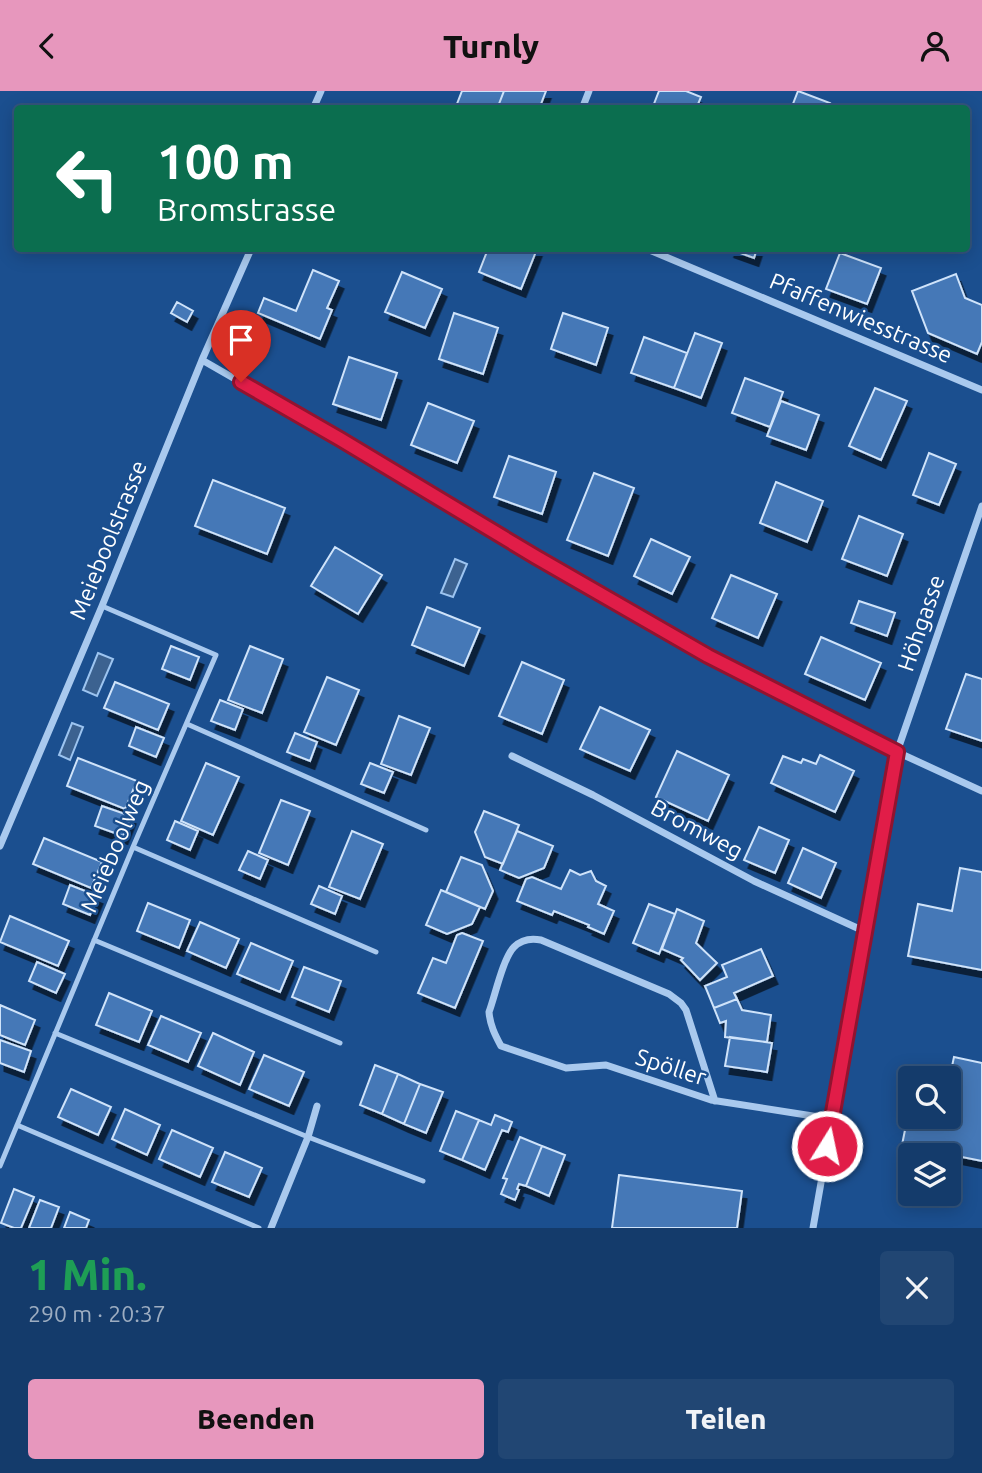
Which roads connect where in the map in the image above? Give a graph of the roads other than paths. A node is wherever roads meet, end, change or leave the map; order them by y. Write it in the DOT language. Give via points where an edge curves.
graph roads {
  1 [pos="250,252"];
  2 [pos="654,252"];
  3 [pos="202,360"];
  4 [pos="982,390"];
  5 [pos="982,506"];
  6 [pos="102,606"];
  7 [pos="187,725"];
  8 [pos="897,752"];
  9 [pos="512,756"];
  10 [pos="982,791"];
  11 [pos="426,830"];
  12 [pos="0,846"];
  13 [pos="133,847"];
  14 [pos="866,932"];
  15 [pos="94,940"];
  16 [pos="376,952"];
  17 [pos="55,1033"];
  18 [pos="340,1044"];
  19 [pos="715,1101"];
  20 [pos="317,1106"];
  21 [pos="832,1119"];
  22 [pos="17,1125"];
  23 [pos="308,1137"];
  24 [pos="0,1165"];
  25 [pos="423,1181"];
  26 [pos="259,1228"];
  27 [pos="271,1228"];
  28 [pos="813,1228"];
  1 -- 3 [label="street, Meieboolstrasse"];
  2 -- 4 [label="street, Pfaffenwiesstrasse"];
  3 -- 6 [label="street, Meieboolstrasse"];
  3 -- 8 [label="street" via="708,656"];
  5 -- 8 [label="street, Höhgasse"];
  6 -- 7 [label="lane, Meieboolweg" via="216,655"];
  6 -- 12 [label="street, Meieboolstrasse"];
  7 -- 11 [label="lane"];
  7 -- 13 [label="lane, Meieboolweg"];
  8 -- 10 [label="street"];
  8 -- 14 [label="street, Höhgasse"];
  9 -- 14 [label="street, Bromweg" via="754,881"];
  13 -- 15 [label="lane, Meieboolweg"];
  13 -- 16 [label="lane"];
  14 -- 21 [label="street, Höhgasse"];
  15 -- 17 [label="lane, Meieboolweg"];
  15 -- 18 [label="lane"];
  17 -- 22 [label="lane, Meieboolweg"];
  17 -- 23 [label="lane"];
  19 -- 19 [label="street, Spöller" via="606,1065 566,1068 501,1046 489,1012 514,947 524,940 541,940 669,993 686,1010"];
  19 -- 21 [label="street, Spöller"];
  20 -- 23 [label="street"];
  21 -- 28 [label="street, Höhgasse"];
  22 -- 24 [label="lane, Meieboolweg"];
  22 -- 26 [label="lane"];
  23 -- 25 [label="lane"];
  23 -- 27 [label="street"];
}
